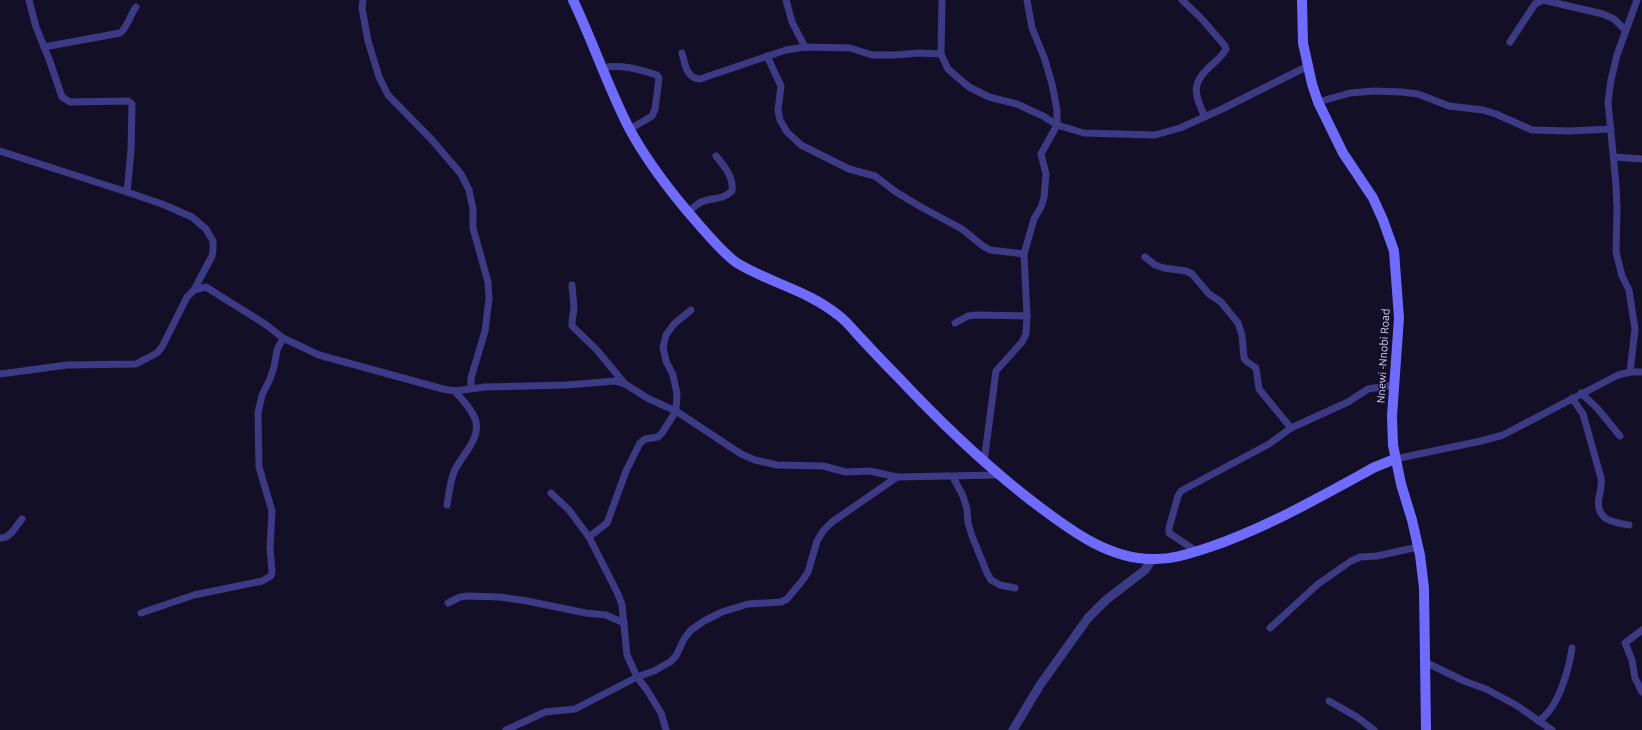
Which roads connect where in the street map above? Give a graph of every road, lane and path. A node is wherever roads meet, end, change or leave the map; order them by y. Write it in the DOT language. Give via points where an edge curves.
graph roads {
  1 [pos="29,0"];
  2 [pos="363,0"];
  3 [pos="573,0"];
  4 [pos="786,0"];
  5 [pos="942,0"];
  6 [pos="1027,0"];
  7 [pos="1182,0"];
  8 [pos="1302,0"];
  9 [pos="1637,0"];
  10 [pos="136,7"];
  11 [pos="1626,30"];
  12 [pos="1510,42"];
  13 [pos="44,47"];
  14 [pos="805,47"];
  15 [pos="682,53"];
  16 [pos="942,54"];
  17 [pos="767,56"];
  18 [pos="1308,66"];
  19 [pos="602,68"];
  20 [pos="1318,102"];
  21 [pos="1205,117"];
  22 [pos="1057,125"];
  23 [pos="1611,129"];
  24 [pos="630,130"];
  25 [pos="0,151"];
  26 [pos="716,156"];
  27 [pos="1614,157"];
  28 [pos="1642,159"];
  29 [pos="127,192"];
  30 [pos="688,212"];
  31 [pos="1024,254"];
  32 [pos="1145,257"];
  33 [pos="572,285"];
  34 [pos="194,290"];
  35 [pos="691,310"];
  36 [pos="1027,316"];
  37 [pos="955,323"];
  38 [pos="283,338"];
  39 [pos="1630,372"];
  40 [pos="1642,372"];
  41 [pos="0,374"];
  42 [pos="625,384"];
  43 [pos="1394,385"];
  44 [pos="471,388"];
  45 [pos="456,391"];
  46 [pos="1581,393"];
  47 [pos="1572,398"];
  48 [pos="676,411"];
  49 [pos="1291,428"];
  50 [pos="1620,436"];
  51 [pos="1395,459"];
  52 [pos="984,462"];
  53 [pos="998,475"];
  54 [pos="897,477"];
  55 [pos="953,477"];
  56 [pos="551,493"];
  57 [pos="447,505"];
  58 [pos="22,519"];
  59 [pos="1629,525"];
  60 [pos="589,537"];
  61 [pos="0,538"];
  62 [pos="1418,547"];
  63 [pos="1196,551"];
  64 [pos="1152,559"];
  65 [pos="1015,588"];
  66 [pos="448,603"];
  67 [pos="141,613"];
  68 [pos="624,623"];
  69 [pos="1270,628"];
  70 [pos="1642,630"];
  71 [pos="1572,648"];
  72 [pos="1425,662"];
  73 [pos="637,677"];
  74 [pos="1642,692"];
  75 [pos="1329,700"];
  76 [pos="1538,721"];
  77 [pos="506,730"];
  78 [pos="666,730"];
  79 [pos="1012,730"];
  80 [pos="1374,730"];
  81 [pos="1426,730"];
  82 [pos="1552,730"];
  1 -- 13 [label="street"];
  2 -- 44 [label="street" via="368,41 379,77 388,95 461,174 469,190 474,228 488,282 489,299"];
  3 -- 19 [label="main road"];
  4 -- 14 [label="street" via="792,22"];
  5 -- 16 [label="street"];
  6 -- 22 [label="street" via="1032,28 1052,84"];
  7 -- 21 [label="street" via="1208,25 1226,49 1204,71 1196,84 1196,94"];
  8 -- 18 [label="main road, Nnewi -Nnobi Road" via="1303,43"];
  9 -- 11 [label="street"];
  10 -- 13 [label="street" via="120,33"];
  11 -- 12 [label="street" via="1603,14 1543,0 1535,4"];
  11 -- 23 [label="street" via="1611,80 1608,102"];
  13 -- 29 [label="street" via="62,97 66,100 131,102 131,151"];
  14 -- 16 [label="street" via="850,48 872,55"];
  14 -- 17 [label="street"];
  15 -- 17 [label="street" via="689,75 700,79"];
  16 -- 22 [label="street" via="948,69 969,87 989,97 1017,104"];
  17 -- 31 [label="street" via="781,86 778,106 780,120 787,132 801,145 849,169 875,176 915,204 962,229 990,250"];
  18 -- 20 [label="main road, Nnewi -Nnobi Road"];
  18 -- 21 [label="street"];
  19 -- 24 [label="main road"];
  19 -- 24 [label="street" via="615,65 627,67 657,74 659,78 652,116"];
  20 -- 23 [label="street" via="1350,93 1402,92 1418,94 1448,106 1483,110 1532,130"];
  20 -- 43 [label="main road, Nnewi -Nnobi Road" via="1343,153 1373,198 1394,251 1399,318"];
  21 -- 22 [label="street" via="1155,135 1084,133"];
  22 -- 31 [label="street" via="1042,154 1046,174 1044,198 1042,207 1034,219"];
  23 -- 27 [label="street"];
  24 -- 30 [label="main road"];
  25 -- 29 [label="street"];
  26 -- 30 [label="street" via="730,175 732,191 720,199 700,203"];
  27 -- 28 [label="street"];
  27 -- 39 [label="street" via="1616,252 1622,276 1629,290 1635,329"];
  29 -- 34 [label="street" via="192,217 206,229 213,241 212,256"];
  30 -- 52 [label="main road" via="734,261 814,298 839,316 939,420"];
  31 -- 36 [label="street"];
  32 -- 49 [label="street" via="1155,265 1192,274 1209,294 1222,302 1238,323 1244,358 1256,368 1260,389"];
  33 -- 42 [label="street" via="572,326 596,349"];
  34 -- 38 [label="street" via="206,287"];
  34 -- 41 [label="street" via="187,297 157,353 136,364 67,365"];
  35 -- 48 [label="street" via="674,324 666,335 663,347 677,394"];
  36 -- 37 [label="street" via="976,315"];
  36 -- 52 [label="street" via="1026,334 1022,342 996,371"];
  38 -- 45 [label="street" via="319,355"];
  38 -- 67 [label="street" via="262,395 258,414 259,467 272,510 271,576 262,582 194,595"];
  39 -- 40 [label="street"];
  39 -- 46 [label="street"];
  42 -- 44 [label="street" via="615,381"];
  42 -- 48 [label="street" via="649,399"];
  43 -- 49 [label="street" via="1368,389 1348,402"];
  43 -- 51 [label="main road, Nnewi -Nnobi Road" via="1392,416"];
  44 -- 45 [label="street"];
  45 -- 57 [label="street" via="476,420 477,426 471,444 455,470"];
  46 -- 47 [label="street"];
  46 -- 50 [label="street"];
  47 -- 51 [label="street" via="1503,435"];
  47 -- 59 [label="street" via="1583,414 1601,478 1602,488 1598,506 1604,518"];
  48 -- 54 [label="street" via="741,454 756,460 777,465 823,466 846,472 870,471"];
  48 -- 60 [label="street" via="658,437 645,439 640,443 626,471 607,523"];
  49 -- 63 [label="street" via="1269,444 1182,491 1178,496 1169,532"];
  51 -- 62 [label="main road, Nnewi -Nnobi Road"];
  51 -- 63 [label="main road" via="1241,536"];
  52 -- 53 [label="main road"];
  53 -- 55 [label="street"];
  53 -- 64 [label="main road" via="1089,541 1107,550"];
  54 -- 55 [label="street"];
  54 -- 73 [label="street" via="823,531 817,541 808,572 787,599 781,602 748,604 704,621 684,639 676,656 670,662"];
  55 -- 65 [label="street" via="967,509 972,536 991,580"];
  56 -- 60 [label="street" via="569,510"];
  58 -- 61 [label="street" via="8,536"];
  60 -- 68 [label="street" via="618,594"];
  62 -- 69 [label="street" via="1351,560 1318,584"];
  62 -- 72 [label="main road, Nnewi -Nnobi Road" via="1424,588"];
  63 -- 64 [label="main road"];
  64 -- 79 [label="street" via="1145,570 1106,600 1088,618 1040,685"];
  66 -- 68 [label="street" via="468,596 500,597 606,615"];
  68 -- 73 [label="street" via="627,655"];
  70 -- 74 [label="street" via="1625,643 1632,660 1635,678"];
  71 -- 76 [label="street" via="1558,694 1544,718"];
  72 -- 76 [label="street" via="1486,689 1516,705"];
  72 -- 81 [label="main road, Nnewi -Nnobi Road"];
  73 -- 77 [label="street" via="575,709 545,712"];
  73 -- 78 [label="street" via="661,713"];
  75 -- 80 [label="street"];
  76 -- 82 [label="street"];
}
